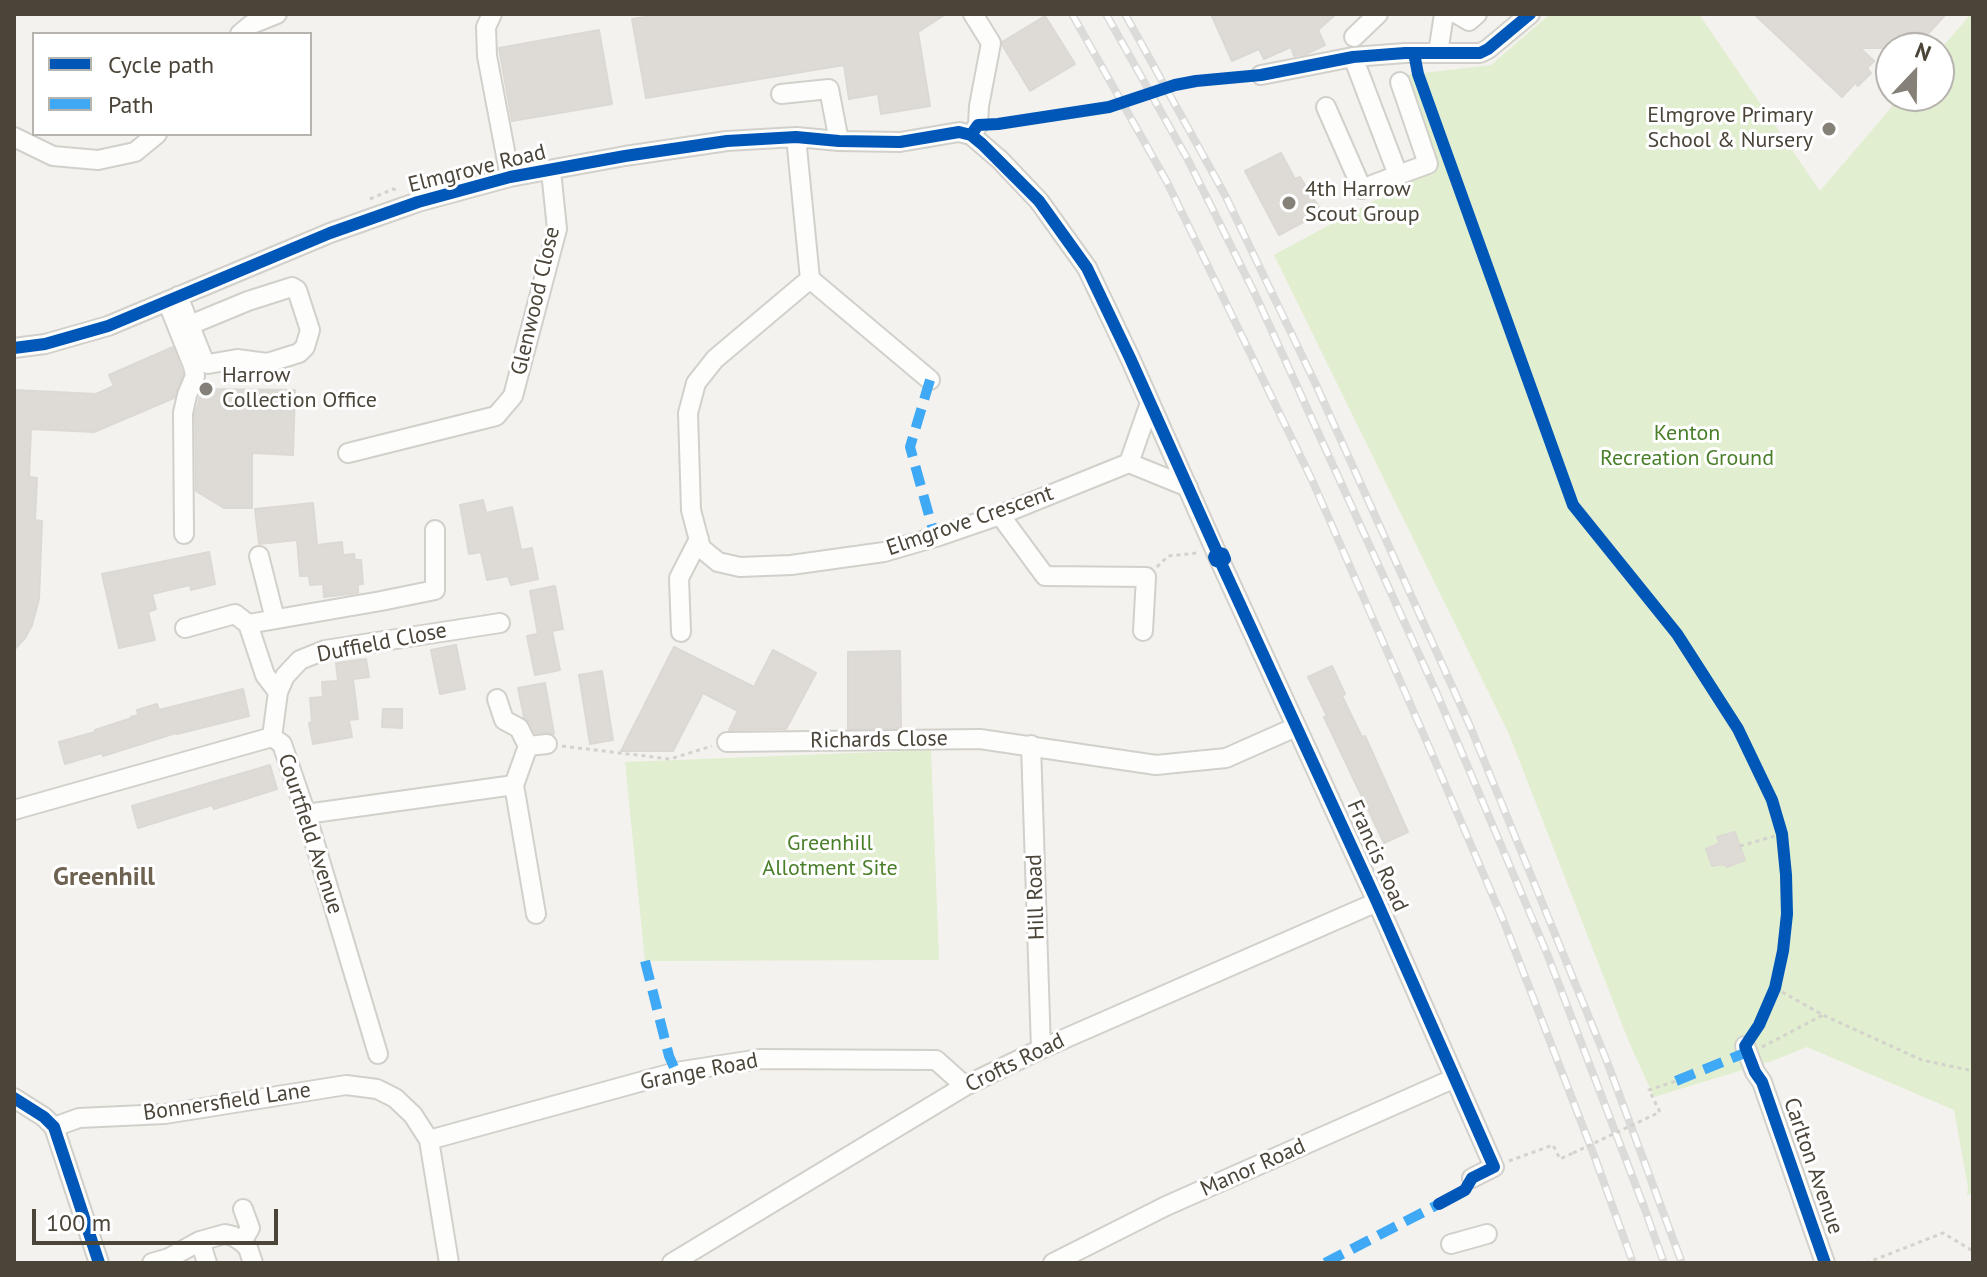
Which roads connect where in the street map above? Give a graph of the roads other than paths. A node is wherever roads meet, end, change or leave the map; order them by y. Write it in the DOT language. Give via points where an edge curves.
graph roads {
  1 [pos="277,14"];
  2 [pos="492,14"];
  3 [pos="973,14"];
  4 [pos="1378,14"];
  5 [pos="1444,14"];
  6 [pos="1457,14"];
  7 [pos="1477,14"];
  8 [pos="1530,14"];
  9 [pos="242,32"];
  10 [pos="1354,37"];
  11 [pos="1438,53"];
  12 [pos="1353,57"];
  13 [pos="1261,75"];
  14 [pos="1400,82"];
  15 [pos="781,94"];
  16 [pos="1326,107"];
  17 [pos="971,135"];
  18 [pos="155,136"];
  19 [pos="14,137"];
  20 [pos="796,137"];
  21 [pos="839,141"];
  22 [pos="551,171"];
  23 [pos="1398,175"];
  24 [pos="510,177"];
  25 [pos="810,279"];
  26 [pos="172,298"];
  27 [pos="190,325"];
  28 [pos="14,348"];
  29 [pos="930,380"];
  30 [pos="1150,403"];
  31 [pos="348,453"];
  32 [pos="1129,463"];
  33 [pos="1188,487"];
  34 [pos="1000,515"];
  35 [pos="435,530"];
  36 [pos="184,534"];
  37 [pos="699,539"];
  38 [pos="259,556"];
  39 [pos="275,619"];
  40 [pos="500,623"];
  41 [pos="248,624"];
  42 [pos="185,628"];
  43 [pos="1143,631"];
  44 [pos="681,632"];
  45 [pos="278,692"];
  46 [pos="497,699"];
  47 [pos="1296,727"];
  48 [pos="272,737"];
  49 [pos="727,742"];
  50 [pos="1031,745"];
  51 [pos="514,785"];
  52 [pos="14,810"];
  53 [pos="306,814"];
  54 [pos="1377,902"];
  55 [pos="536,914"];
  56 [pos="1041,1049"];
  57 [pos="1747,1050"];
  58 [pos="378,1054"];
  59 [pos="1455,1078"];
  60 [pos="965,1086"];
  61 [pos="14,1098"];
  62 [pos="54,1127"];
  63 [pos="429,1140"];
  64 [pos="1472,1178"];
  65 [pos="243,1209"];
  66 [pos="1487,1234"];
  67 [pos="200,1241"];
  68 [pos="242,1242"];
  69 [pos="99,1263"];
  70 [pos="152,1263"];
  71 [pos="207,1263"];
  72 [pos="253,1263"];
  73 [pos="449,1263"];
  74 [pos="672,1263"];
  75 [pos="1053,1263"];
  76 [pos="1456,1263"];
  77 [pos="1825,1263"];
  1 -- 9 [label="street"];
  2 -- 24 [label="street" via="486,27 487,56"];
  3 -- 17 [label="street" via="991,43 978,125"];
  4 -- 10 [label="street"];
  5 -- 11 [label="street"];
  6 -- 7 [label="street" via="1469,21"];
  8 -- 11 [label="street" via="1480,53"];
  11 -- 12 [label="street"];
  12 -- 13 [label="street"];
  12 -- 23 [label="street"];
  14 -- 23 [label="street" via="1428,164"];
  15 -- 21 [label="street" via="829,89"];
  16 -- 23 [label="street" via="1362,189"];
  17 -- 21 [label="street, Elmgrove Road"];
  17 -- 30 [label="street, Francis Road" via="1039,201 1087,268"];
  18 -- 19 [label="street" via="135,152 98,160 53,156"];
  20 -- 21 [label="street, Elmgrove Road"];
  20 -- 22 [label="street, Elmgrove Road" via="727,141"];
  20 -- 25 [label="street"];
  22 -- 24 [label="street, Elmgrove Road"];
  22 -- 31 [label="street, Glenwood Close" via="557,229 513,396 496,416"];
  24 -- 26 [label="street, Elmgrove Road" via="330,233"];
  25 -- 29 [label="street"];
  25 -- 37 [label="street" via="715,359 696,383 688,413 691,510"];
  26 -- 27 [label="street"];
  26 -- 28 [label="street, Elmgrove Road" via="108,326"];
  26 -- 36 [label="street" via="195,376 183,413"];
  27 -- 27 [label="street" via="208,364 237,359 267,363 299,353 310,330 292,287"];
  30 -- 32 [label="street"];
  30 -- 33 [label="street, Francis Road"];
  32 -- 33 [label="street"];
  32 -- 34 [label="street, Elmgrove Crescent"];
  33 -- 47 [label="street, Francis Road"];
  34 -- 37 [label="street, Elmgrove Crescent" via="884,552 791,565 740,567 718,562 701,548"];
  34 -- 43 [label="street" via="1045,576 1146,577"];
  35 -- 39 [label="street" via="435,590"];
  37 -- 44 [label="street" via="679,578"];
  38 -- 39 [label="street"];
  39 -- 41 [label="street"];
  40 -- 45 [label="street, Duffield Close" via="325,650 300,660"];
  41 -- 42 [label="street" via="235,614"];
  41 -- 45 [label="street" via="265,675"];
  45 -- 48 [label="street, Duffield Close"];
  46 -- 51 [label="street" via="504,720 537,745"];
  47 -- 50 [label="street, Richards Close" via="1226,758 1156,765"];
  47 -- 54 [label="street, Francis Road"];
  48 -- 52 [label="street, Courtfield Avenue"];
  48 -- 53 [label="street, Courtfield Avenue" via="282,744"];
  49 -- 50 [label="street, Richards Close" via="980,739"];
  50 -- 56 [label="street, Hill Road"];
  51 -- 53 [label="street"];
  51 -- 55 [label="street"];
  53 -- 58 [label="street, Courtfield Avenue"];
  54 -- 56 [label="street, Crofts Road"];
  54 -- 59 [label="street, Francis Road"];
  56 -- 60 [label="street, Crofts Road"];
  57 -- 77 [label="street, Carlton Avenue"];
  59 -- 64 [label="street, Francis Road" via="1494,1167"];
  59 -- 75 [label="street, Manor Road" via="1166,1206"];
  60 -- 63 [label="street, Grange Road" via="936,1060 760,1059 676,1072"];
  60 -- 74 [label="street, Crofts Road"];
  61 -- 62 [label="street"];
  62 -- 63 [label="street, Bonnersfield Lane" via="79,1118 165,1114 346,1085 377,1089 395,1098"];
  62 -- 69 [label="street"];
  63 -- 73 [label="street"];
  65 -- 68 [label="street" via="250,1228"];
  66 -- 76 [label="street" via="1449,1239"];
  67 -- 68 [label="street" via="225,1234"];
  67 -- 70 [label="street"];
  67 -- 71 [label="street"];
  68 -- 72 [label="street"];
}
